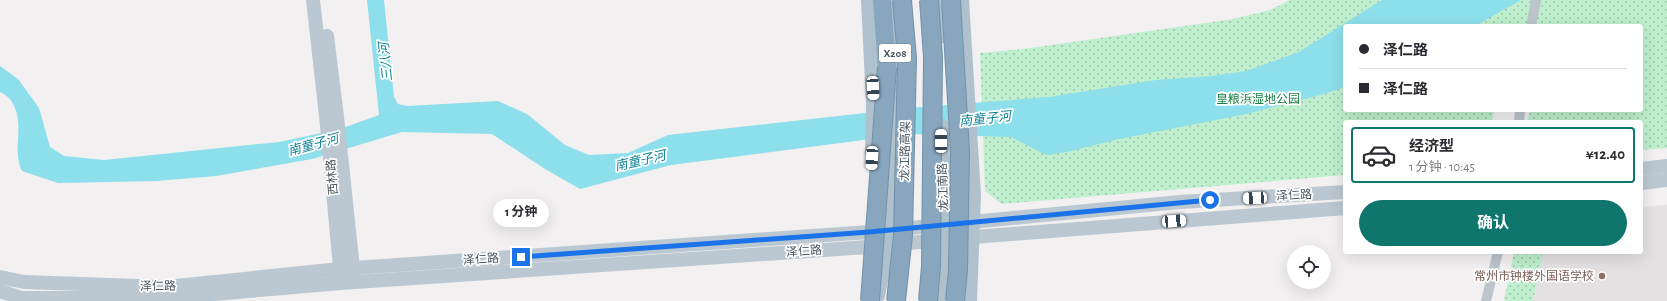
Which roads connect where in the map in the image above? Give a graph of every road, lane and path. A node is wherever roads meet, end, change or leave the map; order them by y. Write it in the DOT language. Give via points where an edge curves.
graph roads {
  1 [pos="313,0"];
  2 [pos="323,0"];
  3 [pos="869,0"];
  4 [pos="882,0"];
  5 [pos="892,0"];
  6 [pos="902,0"];
  7 [pos="929,0"];
  8 [pos="939,0"];
  9 [pos="951,0"];
  10 [pos="961,0"];
  11 [pos="1536,0"];
  12 [pos="1531,24"];
  13 [pos="332,116"];
  14 [pos="1667,166"];
  15 [pos="1643,169"];
  16 [pos="1667,180"];
  17 [pos="1643,183"];
  18 [pos="1343,192"];
  19 [pos="1343,208"];
  20 [pos="972,230"];
  21 [pos="943,232"];
  22 [pos="888,238"];
  23 [pos="868,240"];
  24 [pos="1498,254"];
  25 [pos="346,269"];
  26 [pos="0,277"];
  27 [pos="24,282"];
  28 [pos="348,283"];
  29 [pos="0,291"];
  30 [pos="20,300"];
  31 [pos="863,301"];
  32 [pos="870,301"];
  33 [pos="876,301"];
  34 [pos="896,301"];
  35 [pos="928,301"];
  36 [pos="938,301"];
  37 [pos="955,301"];
  38 [pos="969,301"];
  39 [pos="1486,301"];
  1 -- 13 [label="street, 西林路"];
  2 -- 13 [label="street, 西林路"];
  3 -- 23 [label="main road" via="874,102"];
  4 -- 32 [label="highway, bridge" via="887,68"];
  5 -- 22 [label="main road, X208" via="897,106"];
  6 -- 34 [label="highway, 龙江路高架, bridge" via="907,58 904,235"];
  7 -- 35 [label="highway, bridge" via="932,65 931,266"];
  8 -- 21 [label="main road, 龙江南路"];
  9 -- 37 [label="highway, bridge" via="960,151"];
  10 -- 20 [label="main road" via="974,195"];
  11 -- 12 [label="street"];
  13 -- 25 [label="street, 西林路"];
  14 -- 15 [label="street"];
  16 -- 17 [label="street"];
  18 -- 20 [label="street, 泽仁路" via="1180,202"];
  19 -- 20 [label="street, 泽仁路"];
  20 -- 21 [label="street, 泽仁路"];
  20 -- 38 [label="main road"];
  21 -- 22 [label="street, 泽仁路"];
  21 -- 36 [label="main road, 龙江南路"];
  22 -- 23 [label="street, 泽仁路"];
  22 -- 33 [label="main road, X208"];
  23 -- 25 [label="street, 泽仁路"];
  23 -- 28 [label="street, 泽仁路"];
  23 -- 31 [label="main road"];
  24 -- 39 [label="street"];
  25 -- 27 [label="street, 泽仁路" via="166,287"];
  25 -- 28 [label="street, 西林路"];
  26 -- 27 [label="street, 泽仁路"];
  27 -- 30 [label="street"];
  28 -- 30 [label="street, 泽仁路" via="168,298"];
  29 -- 30 [label="street, 泽仁路"];
}
